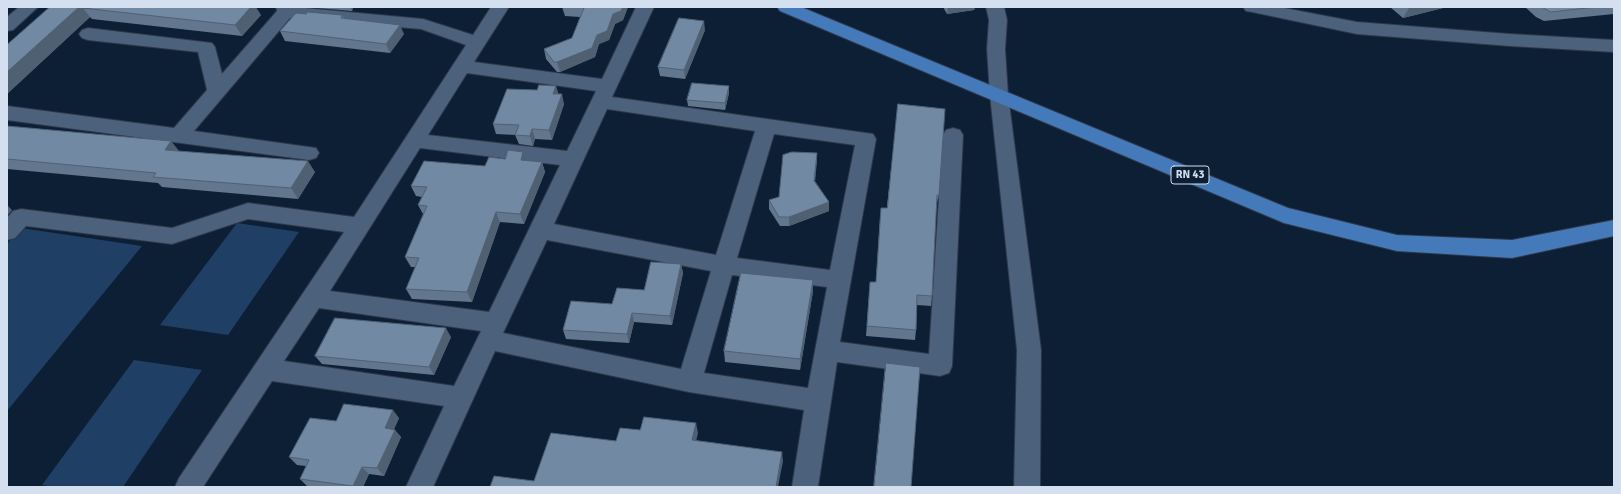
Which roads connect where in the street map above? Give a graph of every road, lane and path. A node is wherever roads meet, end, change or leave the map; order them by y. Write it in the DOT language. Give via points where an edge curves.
graph roads {
  1 [pos="30,7"];
  2 [pos="500,7"];
  3 [pos="645,7"];
  4 [pos="786,7"];
  5 [pos="996,7"];
  6 [pos="1252,7"];
  7 [pos="1339,7"];
  8 [pos="286,9"];
  9 [pos="7,26"];
  10 [pos="1357,28"];
  11 [pos="88,34"];
  12 [pos="477,43"];
  13 [pos="1614,46"];
  14 [pos="462,66"];
  15 [pos="217,91"];
  16 [pos="604,94"];
  17 [pos="999,95"];
  18 [pos="7,113"];
  19 [pos="766,126"];
  20 [pos="953,135"];
  21 [pos="178,136"];
  22 [pos="415,140"];
  23 [pos="309,153"];
  24 [pos="574,159"];
  25 [pos="359,226"];
  26 [pos="1614,228"];
  27 [pos="540,230"];
  28 [pos="7,232"];
  29 [pos="724,265"];
  30 [pos="839,280"];
  31 [pos="313,298"];
  32 [pos="492,332"];
  33 [pos="828,350"];
  34 [pos="265,369"];
  35 [pos="689,381"];
  36 [pos="461,398"];
  37 [pos="818,401"];
  38 [pos="195,486"];
  39 [pos="419,487"];
  40 [pos="805,487"];
  41 [pos="1027,487"];
  1 -- 9 [label="street"];
  2 -- 12 [label="street"];
  3 -- 16 [label="street"];
  4 -- 17 [label="main road, RN 43"];
  5 -- 17 [label="street"];
  6 -- 10 [label="street"];
  7 -- 10 [label="street"];
  8 -- 12 [label="street" via="423,24"];
  8 -- 15 [label="street"];
  10 -- 13 [label="street"];
  11 -- 15 [label="street" via="206,47"];
  12 -- 14 [label="street"];
  14 -- 16 [label="street"];
  14 -- 22 [label="street"];
  15 -- 21 [label="street"];
  16 -- 19 [label="street"];
  16 -- 24 [label="street"];
  17 -- 26 [label="main road, RN 43" via="1284,215 1396,243 1512,249"];
  17 -- 41 [label="street" via="1029,350"];
  18 -- 21 [label="street"];
  19 -- 29 [label="street"];
  19 -- 30 [label="street" via="866,139"];
  20 -- 33 [label="street" via="940,366"];
  21 -- 23 [label="street"];
  22 -- 24 [label="street"];
  22 -- 25 [label="street"];
  24 -- 27 [label="street"];
  25 -- 28 [label="street" via="248,211 172,236 21,217"];
  25 -- 31 [label="street"];
  27 -- 29 [label="street"];
  27 -- 32 [label="street"];
  29 -- 30 [label="street"];
  29 -- 35 [label="street"];
  30 -- 33 [label="street"];
  31 -- 32 [label="street"];
  31 -- 34 [label="street"];
  32 -- 35 [label="street"];
  32 -- 36 [label="street"];
  33 -- 37 [label="street"];
  34 -- 36 [label="street"];
  34 -- 38 [label="street"];
  35 -- 37 [label="street"];
  36 -- 39 [label="street"];
  37 -- 40 [label="street"];
}
